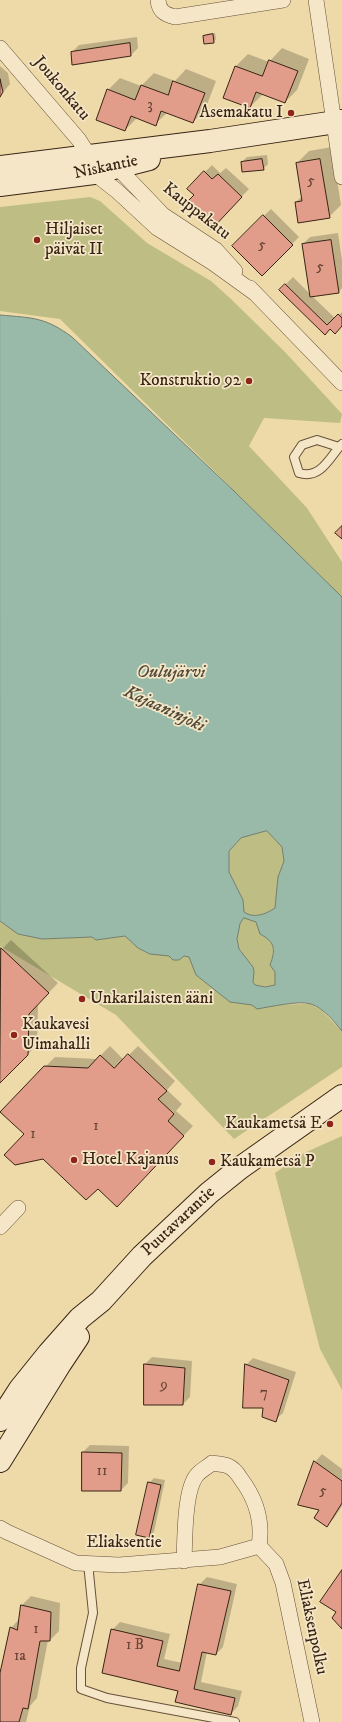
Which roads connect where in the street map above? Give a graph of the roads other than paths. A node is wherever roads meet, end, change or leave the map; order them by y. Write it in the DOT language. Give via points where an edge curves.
graph roads {
  1 [pos="283,0"];
  2 [pos="316,0"];
  3 [pos="158,4"];
  4 [pos="221,4"];
  5 [pos="0,48"];
  6 [pos="338,122"];
  7 [pos="210,141"];
  8 [pos="92,165"];
  9 [pos="0,168"];
  10 [pos="118,168"];
  11 [pos="342,177"];
  12 [pos="0,185"];
  13 [pos="256,294"];
  14 [pos="342,383"];
  15 [pos="341,446"];
  16 [pos="342,1096"];
  17 [pos="18,1208"];
  18 [pos="0,1227"];
  19 [pos="101,1301"];
  20 [pos="0,1420"];
  21 [pos="0,1461"];
  22 [pos="0,1528"];
  23 [pos="259,1546"];
  24 [pos="184,1561"];
  25 [pos="88,1563"];
  26 [pos="235,1722"];
  27 [pos="312,1722"];
  1 -- 4 [label="street"];
  2 -- 6 [label="street"];
  3 -- 4 [label="street" via="164,14 174,17"];
  5 -- 8 [label="street, Joukonkatu" via="79,140"];
  6 -- 7 [label="main road, Niskantie"];
  6 -- 11 [label="street"];
  7 -- 8 [label="main road, Niskantie" via="138,149"];
  7 -- 10 [label="main road, Niskantie"];
  8 -- 9 [label="main road, Niskantie"];
  8 -- 10 [label="main road, Niskantie"];
  8 -- 12 [label="main road, Niskantie"];
  8 -- 13 [label="street, Kauppakatu" via="157,228"];
  10 -- 13 [label="street, Kauppakatu" via="163,215 216,250"];
  13 -- 14 [label="street, Kauppakatu"];
  15 -- 15 [label="lane" via="319,471 308,475 299,473 294,457 302,445 316,440"];
  16 -- 19 [label="main road, Puutavarantie" via="283,1136 209,1193 142,1256"];
  17 -- 18 [label="street"];
  19 -- 20 [label="main road, Puutavarantie" via="80,1318 49,1353 20,1389"];
  19 -- 21 [label="main road, Puutavarantie"];
  22 -- 25 [label="street, Eliaksentie" via="76,1563"];
  23 -- 24 [label="street, Eliaksentie" via="220,1557"];
  23 -- 24 [label="street, Eliaksentie" via="259,1512 251,1492 229,1466 212,1463 198,1475 191,1486"];
  23 -- 27 [label="street, Eliaksenpolku" via="276,1564 282,1583"];
  24 -- 25 [label="street, Eliaksentie" via="120,1565"];
  25 -- 26 [label="lane" via="93,1613 81,1668 81,1689 107,1698"];
}
